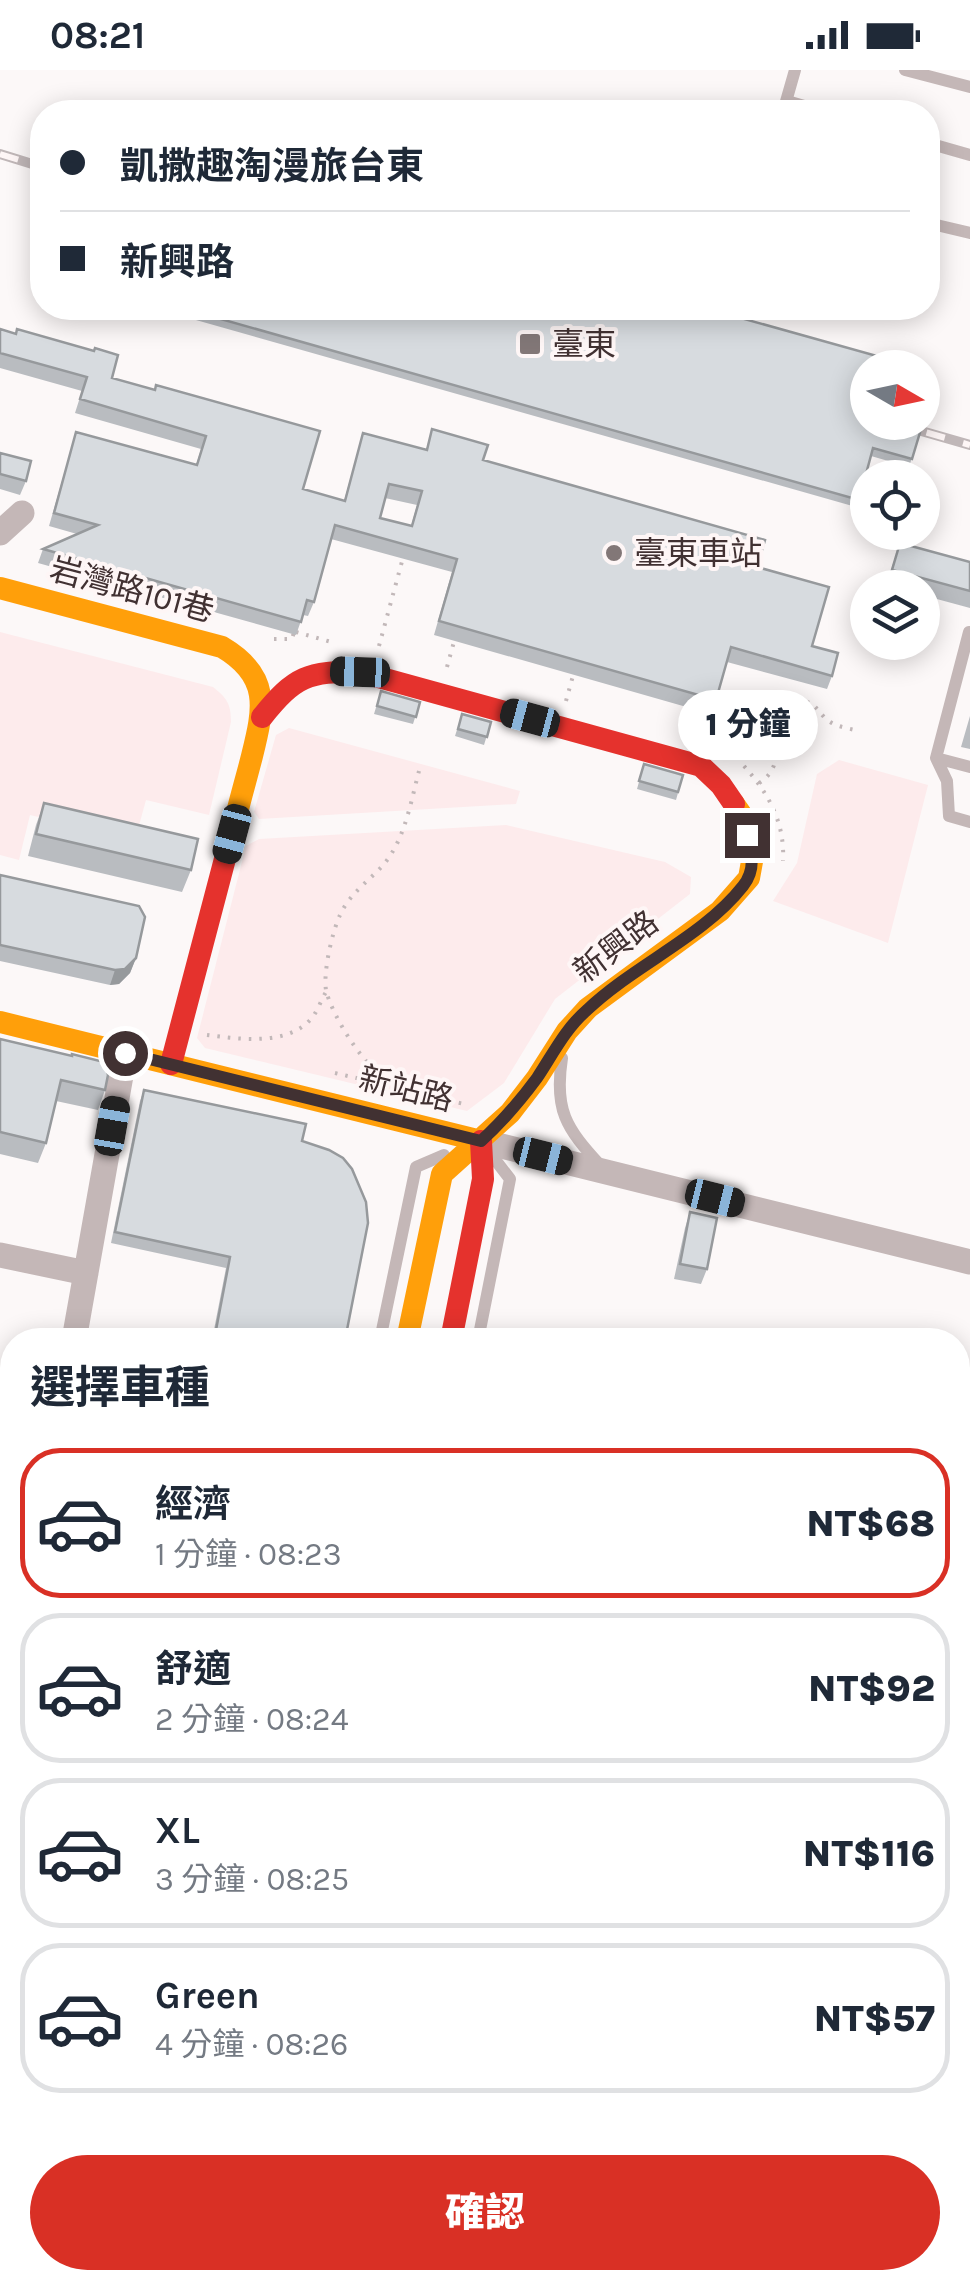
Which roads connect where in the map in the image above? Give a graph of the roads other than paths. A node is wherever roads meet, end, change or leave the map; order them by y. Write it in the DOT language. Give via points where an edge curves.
graph roads {
  1 [pos="795,70"];
  2 [pos="905,70"];
  3 [pos="970,87"];
  4 [pos="787,100"];
  5 [pos="940,147"];
  6 [pos="970,156"];
  7 [pos="940,226"];
  8 [pos="970,233"];
  9 [pos="22,513"];
  10 [pos="0,532"];
  11 [pos="0,588"];
  12 [pos="970,632"];
  13 [pos="262,717"];
  14 [pos="936,758"];
  15 [pos="970,767"];
  16 [pos="970,822"];
  17 [pos="0,1022"];
  18 [pos="566,1030"];
  19 [pos="125,1053"];
  20 [pos="171,1064"];
  21 [pos="481,1141"];
  22 [pos="605,1170"];
  23 [pos="0,1255"];
  24 [pos="970,1262"];
  25 [pos="86,1274"];
  26 [pos="76,1328"];
  27 [pos="382,1328"];
  28 [pos="410,1328"];
  29 [pos="453,1328"];
  30 [pos="480,1328"];
  1 -- 4 [label="lane"];
  2 -- 3 [label="lane"];
  5 -- 6 [label="lane"];
  7 -- 8 [label="lane"];
  9 -- 10 [label="street"];
  11 -- 13 [label="street, 岩灣路101巷" via="222,647 250,668"];
  12 -- 14 [label="lane"];
  13 -- 18 [label="street, 新興路" via="298,678 360,672 701,766 721,785 742,814 753,856 748,878 720,911"];
  13 -- 20 [label="street"];
  14 -- 15 [label="lane"];
  14 -- 16 [label="lane" via="947,781 948,816"];
  17 -- 19 [label="street, 新站路"];
  18 -- 21 [label="street, 新興路" via="510,1113"];
  18 -- 22 [label="lane" via="561,1110"];
  19 -- 20 [label="street, 新站路"];
  19 -- 25 [label="street"];
  20 -- 21 [label="street, 新站路"];
  21 -- 22 [label="street, 新站路"];
  21 -- 27 [label="lane, 新興路" via="416,1166"];
  21 -- 28 [label="street, 新興路" via="442,1174"];
  21 -- 29 [label="street" via="483,1179"];
  21 -- 30 [label="lane" via="510,1179"];
  22 -- 24 [label="street, 新站路"];
  23 -- 25 [label="street"];
  25 -- 26 [label="street"];
}
